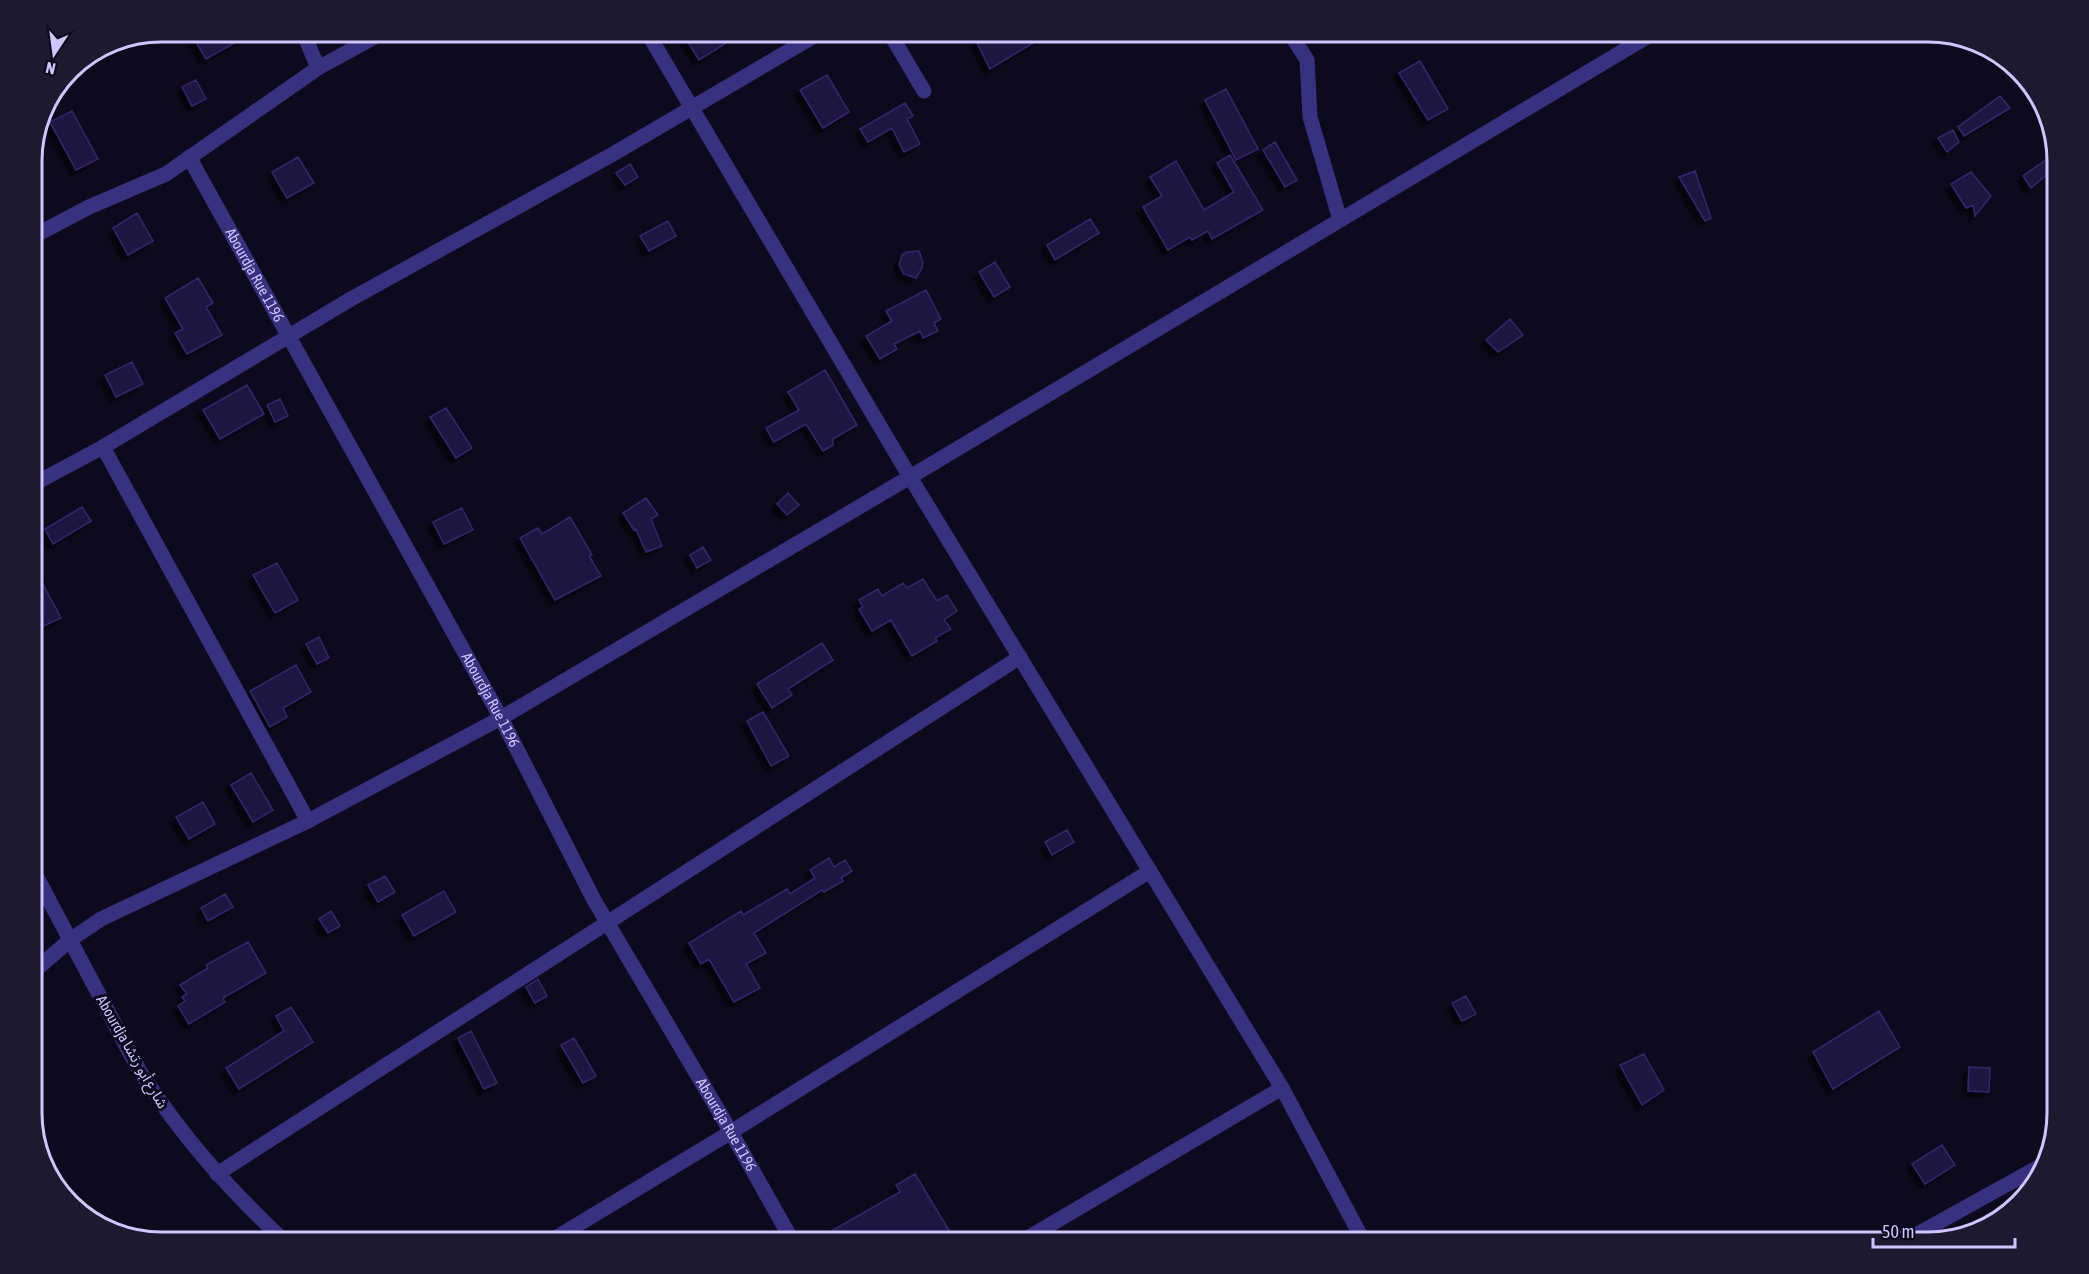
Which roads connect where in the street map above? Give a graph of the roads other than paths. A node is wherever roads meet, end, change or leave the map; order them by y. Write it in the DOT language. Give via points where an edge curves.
graph roads {
  1 [pos="307,42"];
  2 [pos="366,42"];
  3 [pos="653,42"];
  4 [pos="804,42"];
  5 [pos="895,42"];
  6 [pos="1295,42"];
  7 [pos="1638,42"];
  8 [pos="318,68"];
  9 [pos="924,91"];
  10 [pos="692,108"];
  11 [pos="189,157"];
  12 [pos="1340,220"];
  13 [pos="42,232"];
  14 [pos="289,336"];
  15 [pos="104,447"];
  16 [pos="910,477"];
  17 [pos="42,480"];
  18 [pos="1020,657"];
  19 [pos="501,718"];
  20 [pos="308,821"];
  21 [pos="1150,871"];
  22 [pos="42,887"];
  23 [pos="608,923"];
  24 [pos="70,940"];
  25 [pos="42,965"];
  26 [pos="1282,1088"];
  27 [pos="731,1132"];
  28 [pos="2032,1171"];
  29 [pos="217,1174"];
  30 [pos="275,1232"];
  31 [pos="566,1232"];
  32 [pos="787,1232"];
  33 [pos="1038,1232"];
  34 [pos="1359,1232"];
  35 [pos="1921,1232"];
  1 -- 8 [label="street"];
  2 -- 8 [label="street"];
  3 -- 10 [label="street"];
  4 -- 10 [label="street"];
  5 -- 9 [label="street"];
  6 -- 12 [label="street" via="1307,60 1310,117"];
  7 -- 12 [label="street"];
  8 -- 11 [label="street"];
  10 -- 14 [label="street"];
  10 -- 16 [label="street"];
  11 -- 13 [label="street" via="166,174"];
  11 -- 14 [label="street, Abourdja Rue 1196"];
  12 -- 16 [label="street"];
  14 -- 15 [label="street"];
  14 -- 19 [label="street, Abourdja Rue 1196"];
  15 -- 17 [label="street"];
  15 -- 20 [label="street"];
  16 -- 18 [label="street"];
  16 -- 19 [label="street"];
  18 -- 21 [label="street"];
  18 -- 23 [label="street"];
  19 -- 20 [label="street"];
  19 -- 23 [label="street, Abourdja Rue 1196"];
  20 -- 24 [label="street" via="101,919"];
  21 -- 26 [label="street"];
  21 -- 27 [label="street"];
  22 -- 24 [label="street, Abourdja شارع أبو رتشا"];
  23 -- 27 [label="street, Abourdja Rue 1196"];
  23 -- 29 [label="street"];
  24 -- 25 [label="street"];
  24 -- 29 [label="street, Abourdja شارع أبو رتشا" via="139,1070"];
  26 -- 33 [label="street"];
  26 -- 34 [label="street"];
  27 -- 31 [label="street"];
  27 -- 32 [label="street, Abourdja Rue 1196"];
  28 -- 35 [label="street"];
  29 -- 30 [label="street, Abourdja شارع أبو رتشا"];
}
